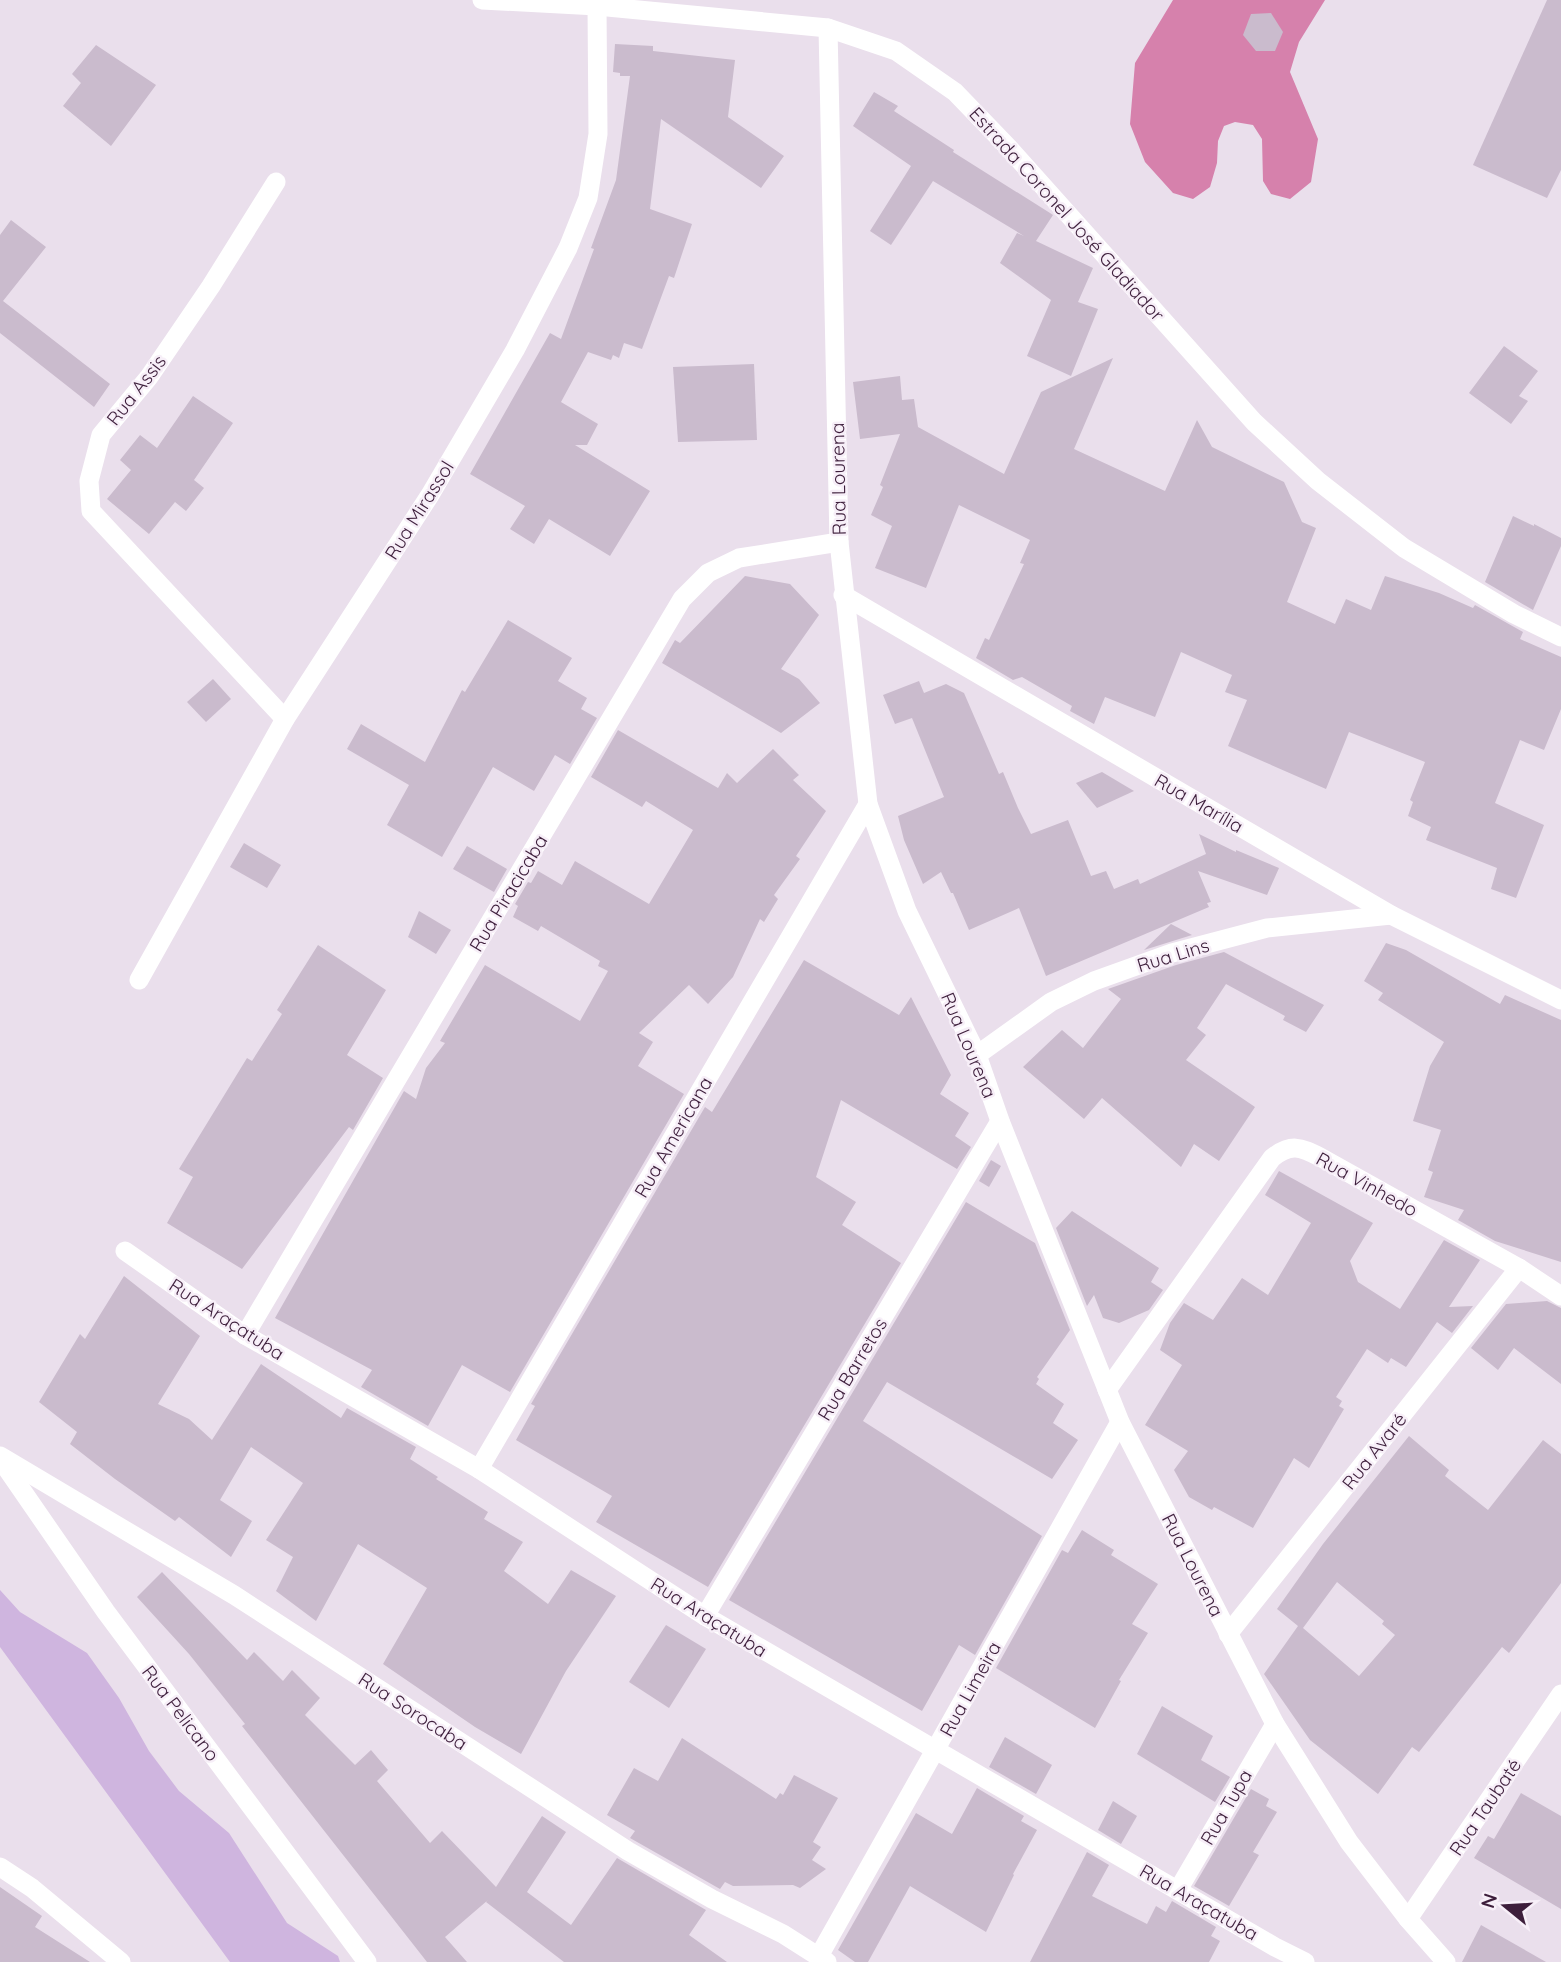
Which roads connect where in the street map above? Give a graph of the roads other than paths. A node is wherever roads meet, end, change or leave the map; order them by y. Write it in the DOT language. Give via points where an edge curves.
graph roads {
  1 [pos="482,0"];
  2 [pos="597,6"];
  3 [pos="828,28"];
  4 [pos="276,182"];
  5 [pos="839,542"];
  6 [pos="843,595"];
  7 [pos="1561,637"];
  8 [pos="285,719"];
  9 [pos="868,804"];
  10 [pos="1391,915"];
  11 [pos="139,980"];
  12 [pos="1561,1000"];
  13 [pos="977,1055"];
  14 [pos="1000,1121"];
  15 [pos="125,1251"];
  16 [pos="1519,1268"];
  17 [pos="1561,1296"];
  18 [pos="245,1335"];
  19 [pos="1107,1390"];
  20 [pos="1120,1422"];
  21 [pos="0,1458"];
  22 [pos="479,1469"];
  23 [pos="705,1616"];
  24 [pos="1228,1634"];
  25 [pos="1561,1694"];
  26 [pos="1275,1724"];
  27 [pos="937,1751"];
  28 [pos="0,1867"];
  29 [pos="1178,1889"];
  30 [pos="1408,1919"];
  31 [pos="823,1959"];
  32 [pos="121,1962"];
  33 [pos="367,1962"];
  34 [pos="1306,1962"];
  35 [pos="1446,1962"];
  1 -- 2 [label="street, Estrada Coronel José Gladiador"];
  2 -- 3 [label="street, Estrada Coronel José Gladiador"];
  2 -- 8 [label="street, Rua Mirassol" via="598,134 588,198 568,248 515,351 430,495"];
  3 -- 5 [label="street, Rua Lourena"];
  3 -- 7 [label="street, Estrada Coronel José Gladiador" via="896,51 955,92 1254,422 1318,481 1404,548"];
  4 -- 8 [label="street, Rua Assis" via="149,377 101,435 89,481 91,511"];
  5 -- 6 [label="street, Rua Lourena"];
  5 -- 18 [label="street, Rua Piracicaba" via="738,558 708,573 682,599"];
  6 -- 9 [label="street, Rua Lourena"];
  6 -- 10 [label="street, Rua Marília"];
  8 -- 11 [label="street, Rua Mirassol"];
  9 -- 13 [label="street, Rua Lourena" via="907,911"];
  9 -- 22 [label="street, Rua Americana"];
  10 -- 12 [label="street, Rua Marília"];
  10 -- 13 [label="street, Rua Lins" via="1267,928 1172,953 1051,1002"];
  13 -- 14 [label="street, Rua Lourena"];
  14 -- 19 [label="street, Rua Lourena"];
  14 -- 23 [label="street, Rua Barretos"];
  15 -- 18 [label="street, Rua Araçatuba"];
  16 -- 17 [label="street, Rua Vinhedo"];
  16 -- 19 [label="street, Rua Vinhedo" via="1320,1157 1302,1148 1284,1148 1272,1158"];
  16 -- 24 [label="street, Rua Avaré"];
  18 -- 22 [label="street, Rua Araçatuba"];
  19 -- 20 [label="street, Rua Lourena"];
  20 -- 24 [label="street, Rua Lourena"];
  20 -- 27 [label="street, Rua Limeira"];
  21 -- 31 [label="street, Rua Sorocaba" via="234,1595 628,1851"];
  21 -- 33 [label="street, Rua Pelicano" via="106,1612"];
  22 -- 23 [label="street, Rua Araçatuba"];
  23 -- 27 [label="street, Rua Araçatuba"];
  24 -- 26 [label="street, Rua Lourena"];
  25 -- 30 [label="street, Rua Taubaté"];
  26 -- 29 [label="street, Rua Tupa"];
  26 -- 30 [label="street, Rua Lourena" via="1349,1842"];
  27 -- 29 [label="street, Rua Araçatuba"];
  27 -- 31 [label="street, Rua Limeira"];
  28 -- 32 [label="street"];
  29 -- 34 [label="street, Rua Araçatuba"];
  30 -- 35 [label="street, Rua Lourena"];
}
